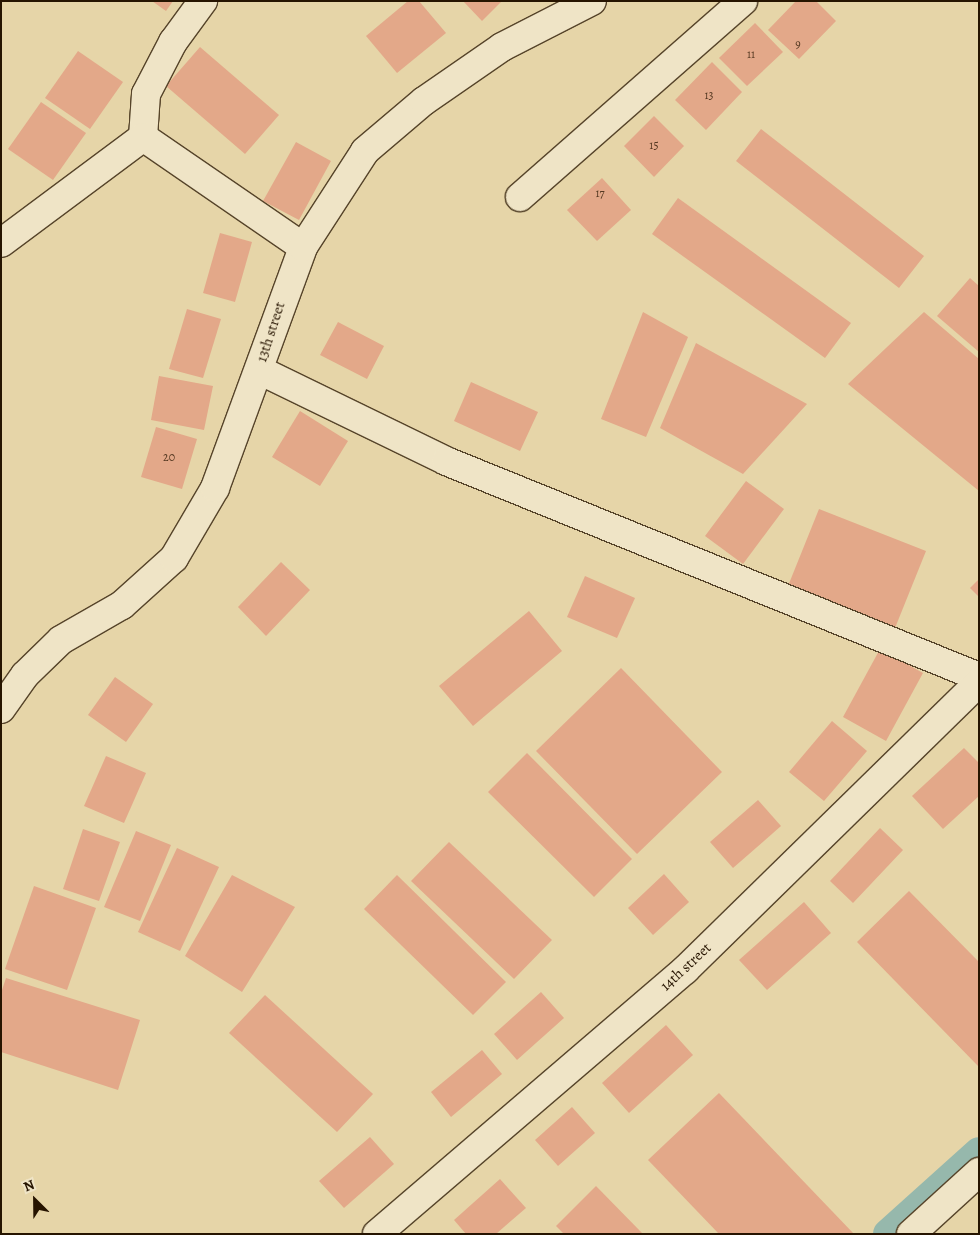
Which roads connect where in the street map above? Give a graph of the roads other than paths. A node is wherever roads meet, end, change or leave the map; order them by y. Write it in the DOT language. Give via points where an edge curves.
graph roads {
  1 [pos="203,1"];
  2 [pos="592,1"];
  3 [pos="743,1"];
  4 [pos="143,137"];
  5 [pos="520,197"];
  6 [pos="1,243"];
  7 [pos="303,247"];
  8 [pos="259,370"];
  9 [pos="979,677"];
  10 [pos="979,682"];
  11 [pos="1,709"];
  12 [pos="979,1172"];
  13 [pos="377,1234"];
  14 [pos="910,1234"];
  1 -- 4 [label="street" via="173,42 146,94"];
  2 -- 7 [label="street, 13th street" via="502,47 424,101 365,151"];
  3 -- 5 [label="street"];
  4 -- 6 [label="street"];
  4 -- 7 [label="street"];
  7 -- 8 [label="street, 13th street" via="278,307"];
  8 -- 9 [label="street" via="446,461"];
  8 -- 11 [label="street, 13th street" via="215,488 174,558 122,605 61,640 25,675"];
  10 -- 13 [label="street, 14th street" via="685,970"];
  12 -- 14 [label="street"];
}
